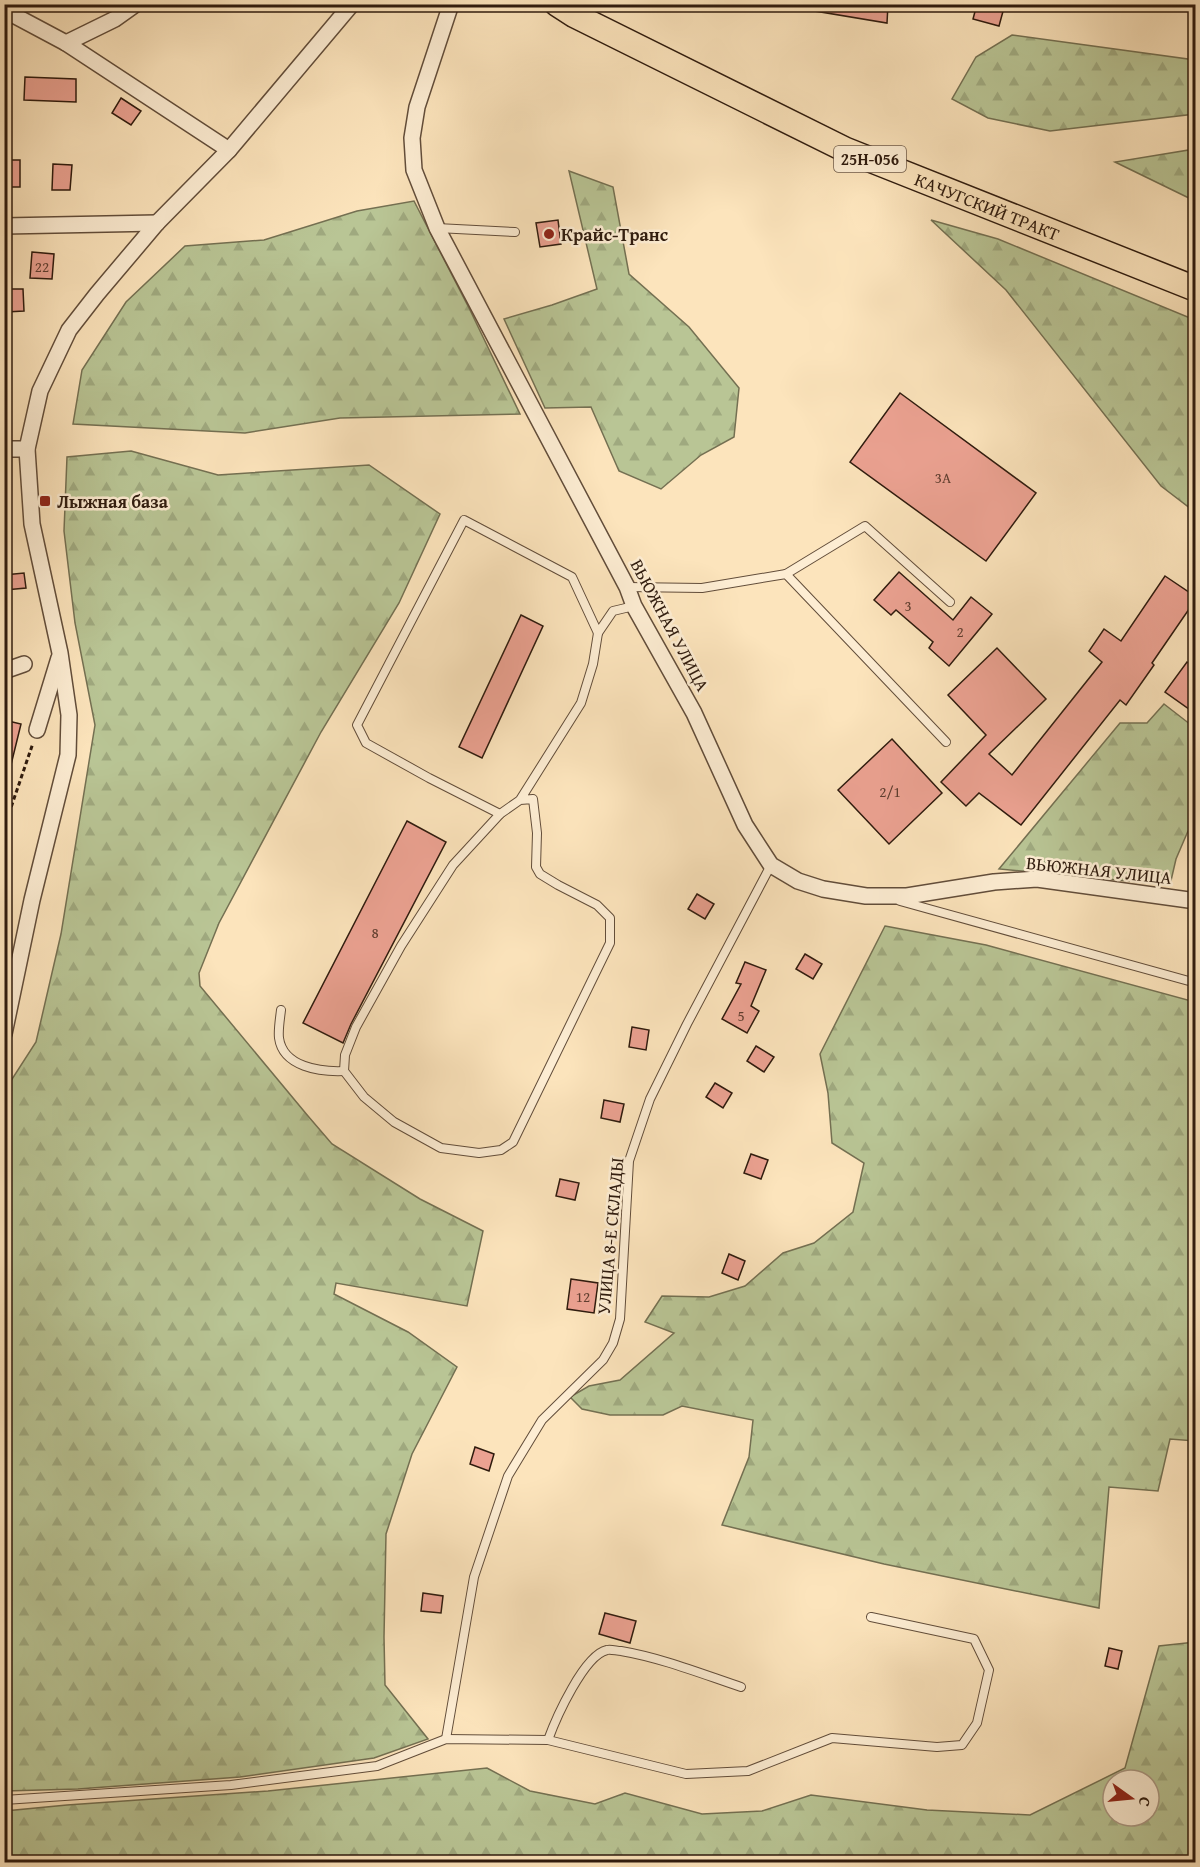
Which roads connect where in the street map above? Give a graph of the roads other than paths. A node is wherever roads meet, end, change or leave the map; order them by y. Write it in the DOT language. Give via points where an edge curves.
graph roads {
  1 [pos="136,4"];
  2 [pos="352,4"];
  3 [pos="451,4"];
  4 [pos="556,4"];
  5 [pos="4,10"];
  6 [pos="66,43"];
  7 [pos="229,150"];
  8 [pos="157,223"];
  9 [pos="4,226"];
  10 [pos="437,228"];
  11 [pos="515,232"];
  12 [pos="1196,289"];
  13 [pos="4,449"];
  14 [pos="27,449"];
  15 [pos="786,573"];
  16 [pos="627,587"];
  17 [pos="950,602"];
  18 [pos="634,606"];
  19 [pos="598,633"];
  20 [pos="60,653"];
  21 [pos="24,664"];
  22 [pos="4,671"];
  23 [pos="37,730"];
  24 [pos="946,742"];
  25 [pos="520,800"];
  26 [pos="500,814"];
  27 [pos="771,865"];
  28 [pos="881,896"];
  29 [pos="1196,901"];
  30 [pos="1196,983"];
  31 [pos="280,1010"];
  32 [pos="4,1034"];
  33 [pos="344,1071"];
  34 [pos="871,1617"];
  35 [pos="741,1687"];
  36 [pos="446,1739"];
  37 [pos="548,1740"];
  38 [pos="4,1800"];
  1 -- 6 [label="street"];
  2 -- 7 [label="street"];
  3 -- 10 [label="street, ВЬЮЖНАЯ УЛИЦА" via="417,107 412,138 414,170"];
  4 -- 12 [label="main road, КАЧУГСКИЙ ТРАКТ / 25Н-056" via="846,150"];
  5 -- 6 [label="street"];
  6 -- 7 [label="street"];
  7 -- 8 [label="street"];
  8 -- 9 [label="street"];
  8 -- 14 [label="street" via="69,330 40,391"];
  10 -- 11 [label="lane"];
  10 -- 16 [label="street, ВЬЮЖНАЯ УЛИЦА"];
  13 -- 14 [label="street"];
  14 -- 20 [label="street" via="32,524"];
  15 -- 16 [label="lane" via="702,588"];
  15 -- 17 [label="lane" via="865,526"];
  15 -- 24 [label="lane"];
  16 -- 18 [label="street, ВЬЮЖНАЯ УЛИЦА"];
  18 -- 19 [label="lane" via="613,611"];
  18 -- 27 [label="street, ВЬЮЖНАЯ УЛИЦА" via="694,713 745,825"];
  19 -- 25 [label="lane" via="581,703"];
  19 -- 26 [label="lane" via="572,577 464,520 357,725 366,743"];
  20 -- 23 [label="street"];
  20 -- 32 [label="street" via="69,715 68,755"];
  21 -- 22 [label="street"];
  25 -- 26 [label="lane"];
  25 -- 33 [label="lane" via="533,799 536,867 540,874 597,905 610,918 611,928 610,943 513,1142 501,1150 479,1153 441,1148 394,1122 364,1097"];
  26 -- 33 [label="lane" via="453,865 400,946 356,1027 345,1055"];
  27 -- 28 [label="street, ВЬЮЖНАЯ УЛИЦА" via="823,890"];
  27 -- 36 [label="lane, УЛИЦА 8-Е СКЛАДЫ" via="650,1099 628,1161 620,1319 613,1343 603,1360 542,1420 508,1476 474,1577"];
  28 -- 29 [label="street, ВЬЮЖНАЯ УЛИЦА" via="1037,879"];
  28 -- 30 [label="lane"];
  31 -- 33 [label="lane" via="279,1040 288,1058 306,1067"];
  34 -- 37 [label="lane" via="974,1639 988,1670 977,1723 962,1745 937,1747 832,1738 748,1771 686,1774"];
  35 -- 37 [label="lane" via="640,1654 608,1649 592,1658 568,1696"];
  36 -- 37 [label="lane"];
  36 -- 38 [label="lane" via="377,1766 231,1785"];
}
